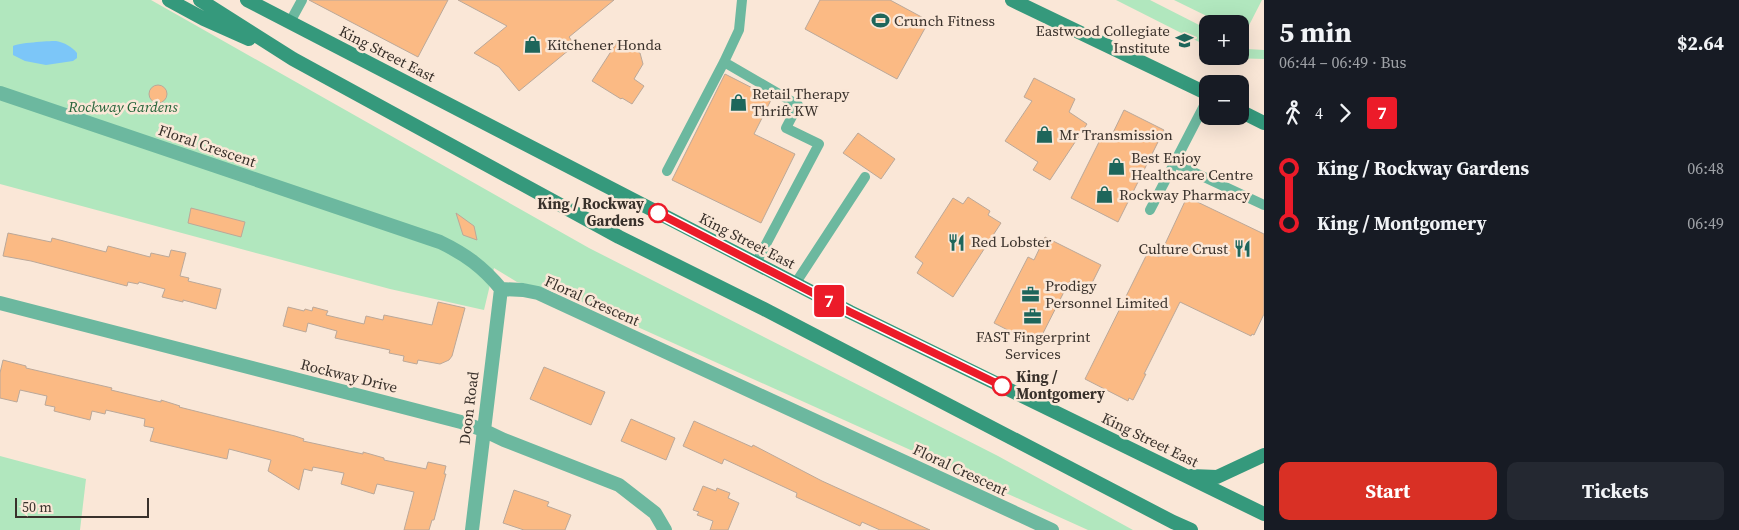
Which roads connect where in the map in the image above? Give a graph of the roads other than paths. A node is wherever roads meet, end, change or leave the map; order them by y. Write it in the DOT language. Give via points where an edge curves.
graph roads {
  1 [pos="169,0"];
  2 [pos="200,0"];
  3 [pos="247,0"];
  4 [pos="302,0"];
  5 [pos="742,0"];
  6 [pos="1012,0"];
  7 [pos="290,22"];
  8 [pos="293,59"];
  9 [pos="724,62"];
  10 [pos="1199,92"];
  11 [pos="0,93"];
  12 [pos="1199,114"];
  13 [pos="1249,116"];
  14 [pos="1264,123"];
  15 [pos="1174,163"];
  16 [pos="667,171"];
  17 [pos="865,177"];
  18 [pos="1264,205"];
  19 [pos="1150,210"];
  20 [pos="756,264"];
  21 [pos="795,284"];
  22 [pos="501,289"];
  23 [pos="0,303"];
  24 [pos="483,430"];
  25 [pos="1264,455"];
  26 [pos="1185,476"];
  27 [pos="1264,514"];
  28 [pos="1176,526"];
  29 [pos="472,530"];
  30 [pos="666,530"];
  31 [pos="1052,530"];
  32 [pos="1191,530"];
  1 -- 8 [label="main road"];
  2 -- 8 [label="main road"];
  3 -- 7 [label="main road, King Street East"];
  4 -- 7 [label="lane"];
  5 -- 9 [label="lane" via="739,30"];
  6 -- 10 [label="main road"];
  7 -- 20 [label="main road, King Street East"];
  8 -- 28 [label="main road" via="619,237"];
  9 -- 16 [label="lane"];
  9 -- 20 [label="lane" via="798,105 786,128 819,144"];
  11 -- 22 [label="street, Floral Crescent" via="440,242 462,252 489,274"];
  12 -- 15 [label="lane"];
  13 -- 14 [label="main road"];
  15 -- 18 [label="lane"];
  15 -- 19 [label="lane"];
  17 -- 21 [label="lane"];
  20 -- 21 [label="main road, King Street East"];
  21 -- 26 [label="main road, King Street East"];
  22 -- 24 [label="street, Doon Road"];
  22 -- 31 [label="street, Floral Crescent" via="538,293"];
  23 -- 24 [label="street, Rockway Drive"];
  24 -- 29 [label="street, Doon Road"];
  24 -- 30 [label="street, Rockway Drive" via="619,485 655,512"];
  25 -- 26 [label="main road" via="1217,477"];
  26 -- 27 [label="main road, King Street East"];
  28 -- 32 [label="main road"];
}
